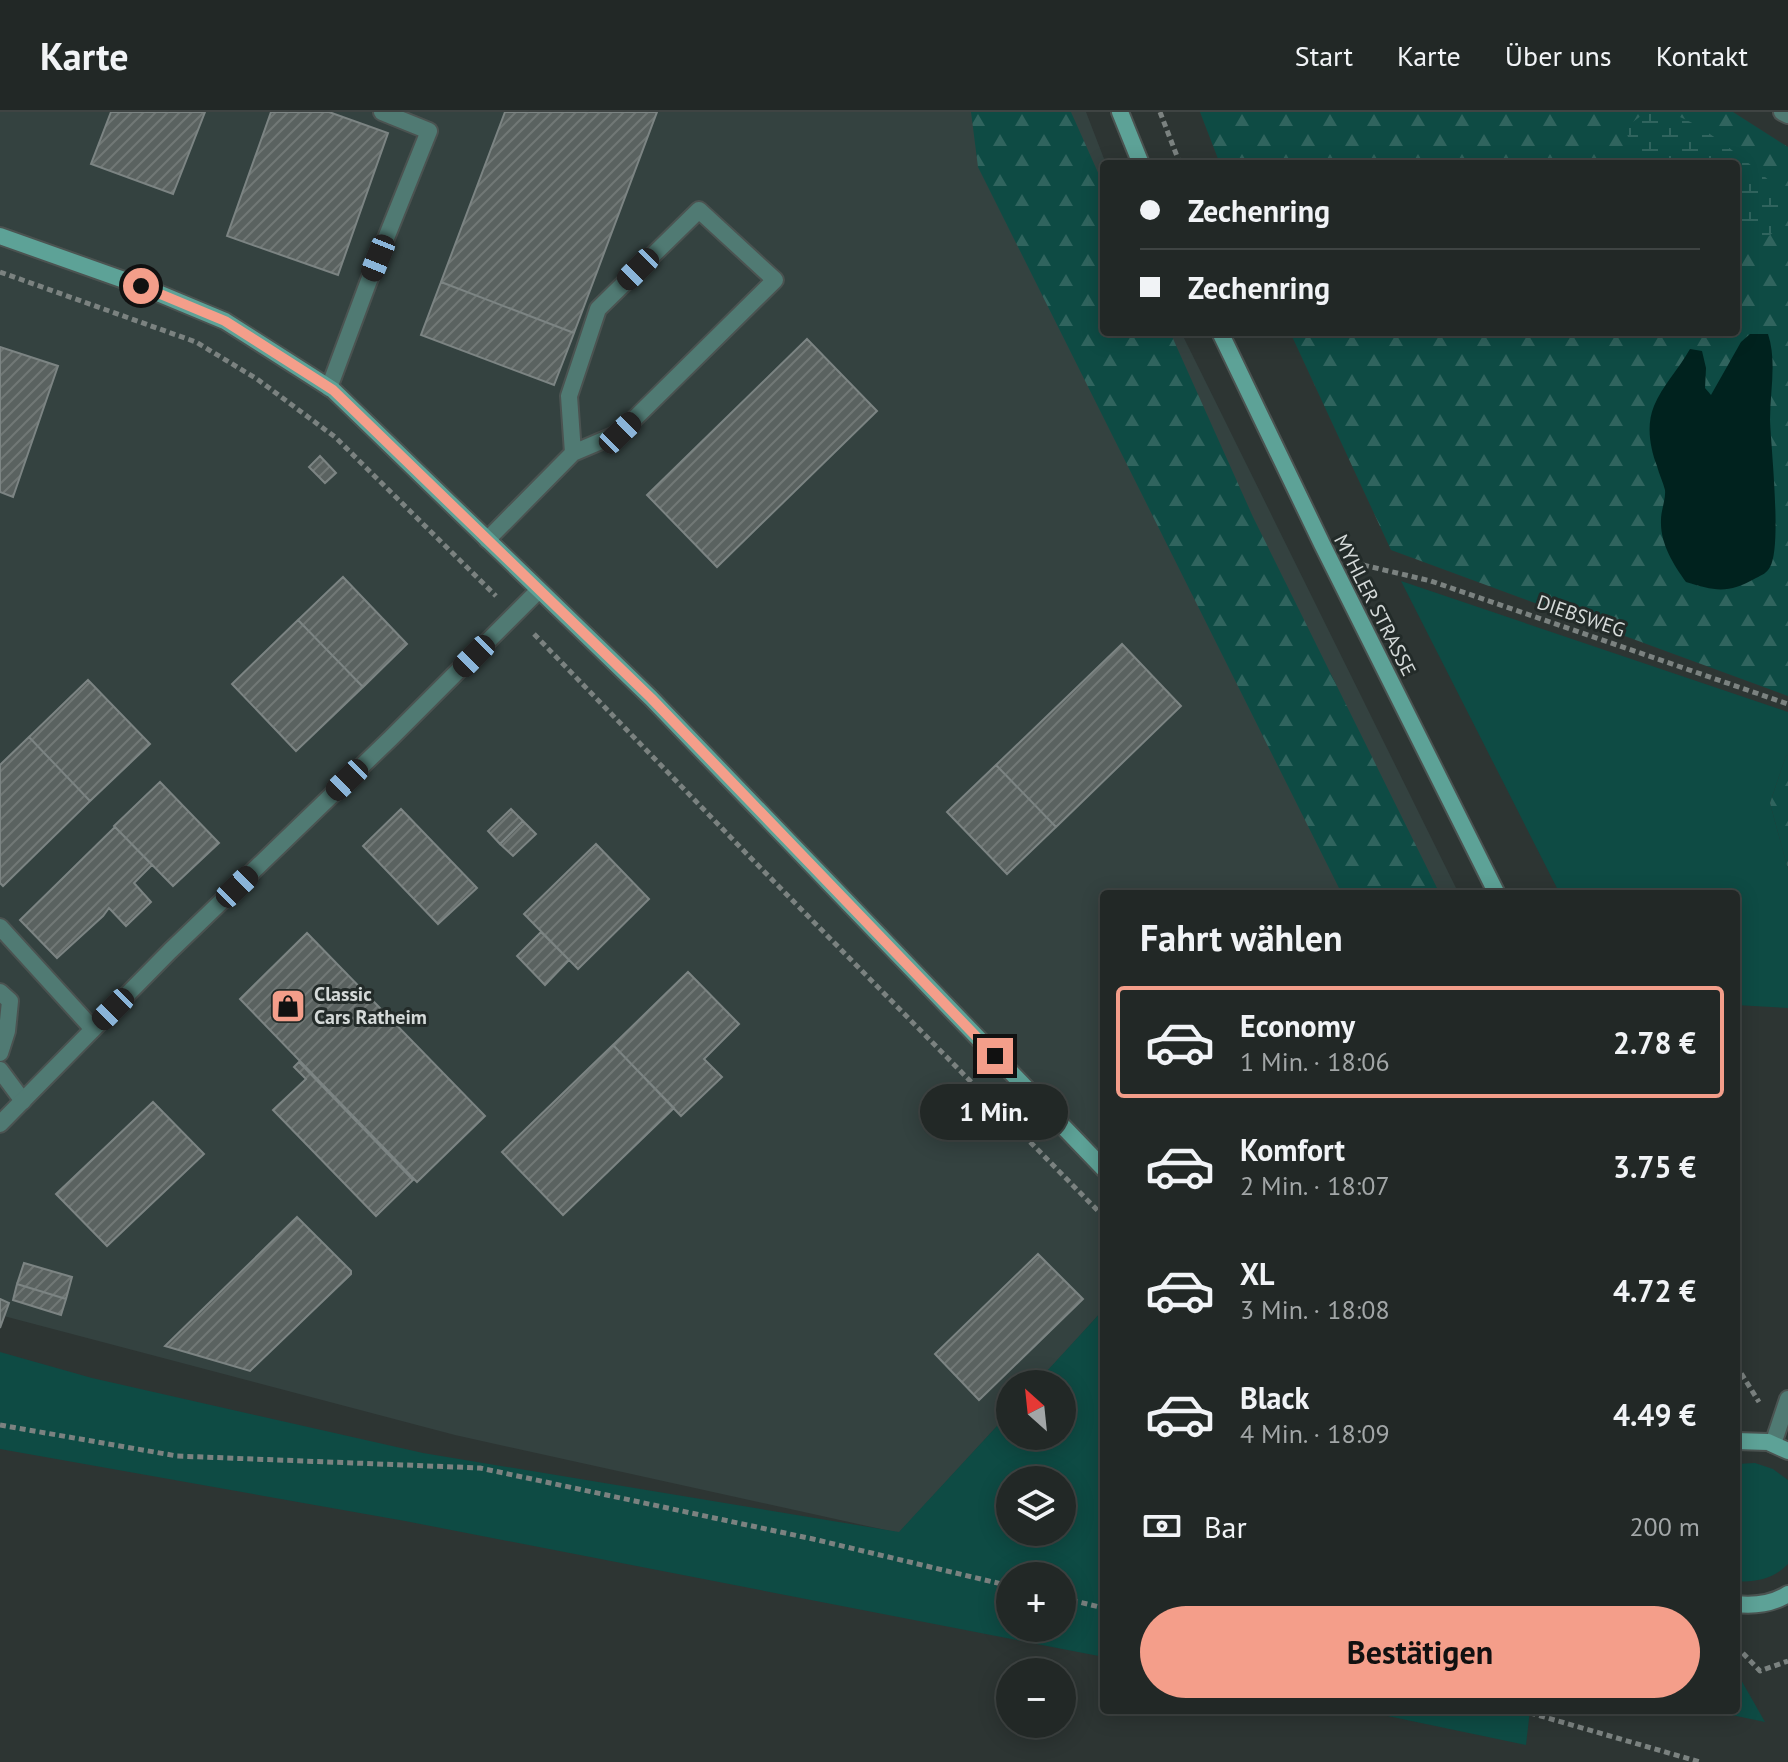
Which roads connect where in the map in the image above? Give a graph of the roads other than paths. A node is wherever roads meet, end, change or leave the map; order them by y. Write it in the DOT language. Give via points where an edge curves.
graph roads {
  1 [pos="382,112"];
  2 [pos="1120,112"];
  3 [pos="1782,112"];
  4 [pos="1788,115"];
  5 [pos="1139,160"];
  6 [pos="0,236"];
  7 [pos="1222,336"];
  8 [pos="329,388"];
  9 [pos="573,453"];
  10 [pos="487,540"];
  11 [pos="539,590"];
  12 [pos="1495,890"];
  13 [pos="0,927"];
  14 [pos="0,992"];
  15 [pos="93,1029"];
  16 [pos="0,1053"];
  17 [pos="0,1070"];
  18 [pos="23,1101"];
  19 [pos="0,1124"];
  20 [pos="1100,1165"];
  21 [pos="1788,1399"];
  22 [pos="1740,1442"];
  23 [pos="1780,1447"];
  24 [pos="1786,1601"];
  25 [pos="1740,1604"];
  1 -- 8 [label="street" via="429,131"];
  2 -- 5 [label="street"];
  3 -- 4 [label="street"];
  6 -- 8 [label="street" via="225,321"];
  7 -- 12 [label="street, MYHLER STRASSE"];
  8 -- 10 [label="street"];
  9 -- 9 [label="street" via="620,433 775,280 699,210 598,309 569,396"];
  9 -- 10 [label="street"];
  10 -- 11 [label="street"];
  11 -- 15 [label="street"];
  11 -- 20 [label="street" via="651,698"];
  13 -- 15 [label="street"];
  14 -- 16 [label="street" via="10,1001"];
  15 -- 18 [label="street"];
  17 -- 18 [label="street"];
  18 -- 19 [label="street"];
  21 -- 23 [label="street"];
  22 -- 23 [label="street"];
  24 -- 25 [label="street"];
}
